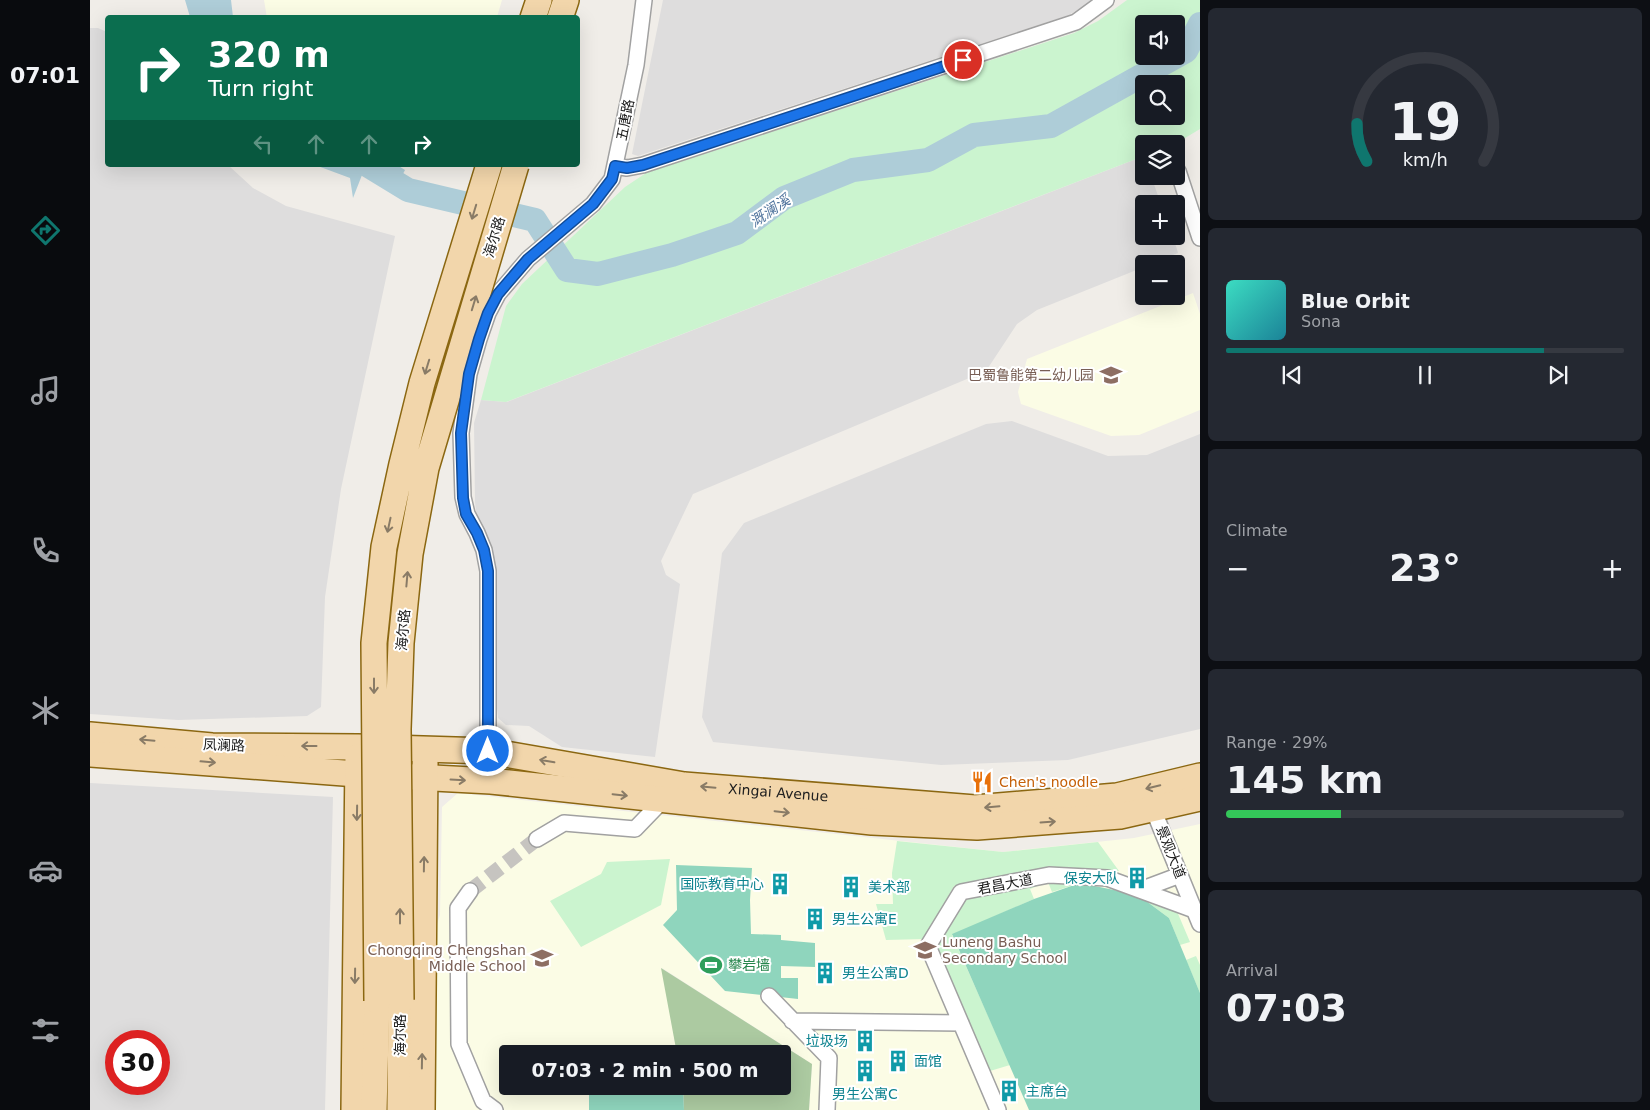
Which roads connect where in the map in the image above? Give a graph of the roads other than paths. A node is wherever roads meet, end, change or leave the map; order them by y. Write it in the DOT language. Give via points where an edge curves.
graph roads {
  1 [pos="539,0"];
  2 [pos="566,0"];
  3 [pos="644,0"];
  4 [pos="1106,0"];
  5 [pos="534,15"];
  6 [pos="561,15"];
  7 [pos="615,166"];
  8 [pos="487,167"];
  9 [pos="515,167"];
  10 [pos="1183,185"];
  11 [pos="1200,238"];
  12 [pos="90,735"];
  13 [pos="358,747"];
  14 [pos="425,750"];
  15 [pos="488,751"];
  16 [pos="90,754"];
  17 [pos="357,774"];
  18 [pos="1200,776"];
  19 [pos="425,778"];
  20 [pos="1200,798"];
  21 [pos="663,800"];
  22 [pos="1153,809"];
  23 [pos="537,838"];
  24 [pos="1180,875"];
  25 [pos="1140,890"];
  26 [pos="470,891"];
  27 [pos="1197,917"];
  28 [pos="769,996"];
  29 [pos="389,1001"];
  30 [pos="792,1021"];
  31 [pos="961,1023"];
  32 [pos="354,1110"];
  33 [pos="374,1110"];
  34 [pos="400,1110"];
  35 [pos="422,1110"];
  36 [pos="495,1110"];
  37 [pos="827,1110"];
  38 [pos="998,1110"];
  1 -- 5 [label="main road"];
  2 -- 6 [label="main road"];
  3 -- 7 [label="street, 五唐路" via="636,65"];
  4 -- 7 [label="street" via="1076,22 643,165"];
  7 -- 15 [label="street, 五唐路" via="612,179 593,204 528,259 498,294 488,313 469,374 461,433 463,498 466,514 484,550 488,571"];
  8 -- 29 [label="main road, 海尔路, one-way, bridge" via="422,383 384,547 374,643"];
  29 -- 9 [label="main road, 海尔路, one-way, bridge" via="401,643 410,554 428,458"];
  10 -- 11 [label="street"];
  13 -- 12 [label="main road, 凤澜路, one-way" via="212,746"];
  13 -- 14 [label="main road, Xingai Avenue"];
  13 -- 17 [label="main road"];
  14 -- 15 [label="main road, Xingai Avenue"];
  14 -- 19 [label="main road"];
  18 -- 15 [label="main road, Xingai Avenue, one-way" via="1117,796 975,808 684,785"];
  16 -- 17 [label="main road, 凤澜路, one-way"];
  17 -- 19 [label="main road, Xingai Avenue"];
  17 -- 32 [label="main road, one-way"];
  19 -- 21 [label="main road, Xingai Avenue, one-way" via="491,781"];
  35 -- 19 [label="main road, one-way"];
  20 -- 22 [label="main road, Xingai Avenue"];
  21 -- 22 [label="main road, Xingai Avenue, one-way" via="872,822 976,827 1120,816"];
  21 -- 23 [label="street" via="636,829 564,823"];
  22 -- 24 [label="street, 景观大道"];
  24 -- 25 [label="street"];
  24 -- 27 [label="street, 景观大道"];
  25 -- 27 [label="street, 君昌大道"];
  25 -- 31 [label="street, 君昌大道" via="1107,878 1049,875 961,892 928,946"];
  26 -- 36 [label="street" via="458,908 459,1044 483,1101"];
  28 -- 30 [label="street"];
  29 -- 33 [label="main road, 海尔路"];
  29 -- 34 [label="main road, 海尔路"];
  30 -- 31 [label="street"];
  30 -- 37 [label="street" via="829,1058"];
  31 -- 38 [label="street, 君昌大道"];
}
